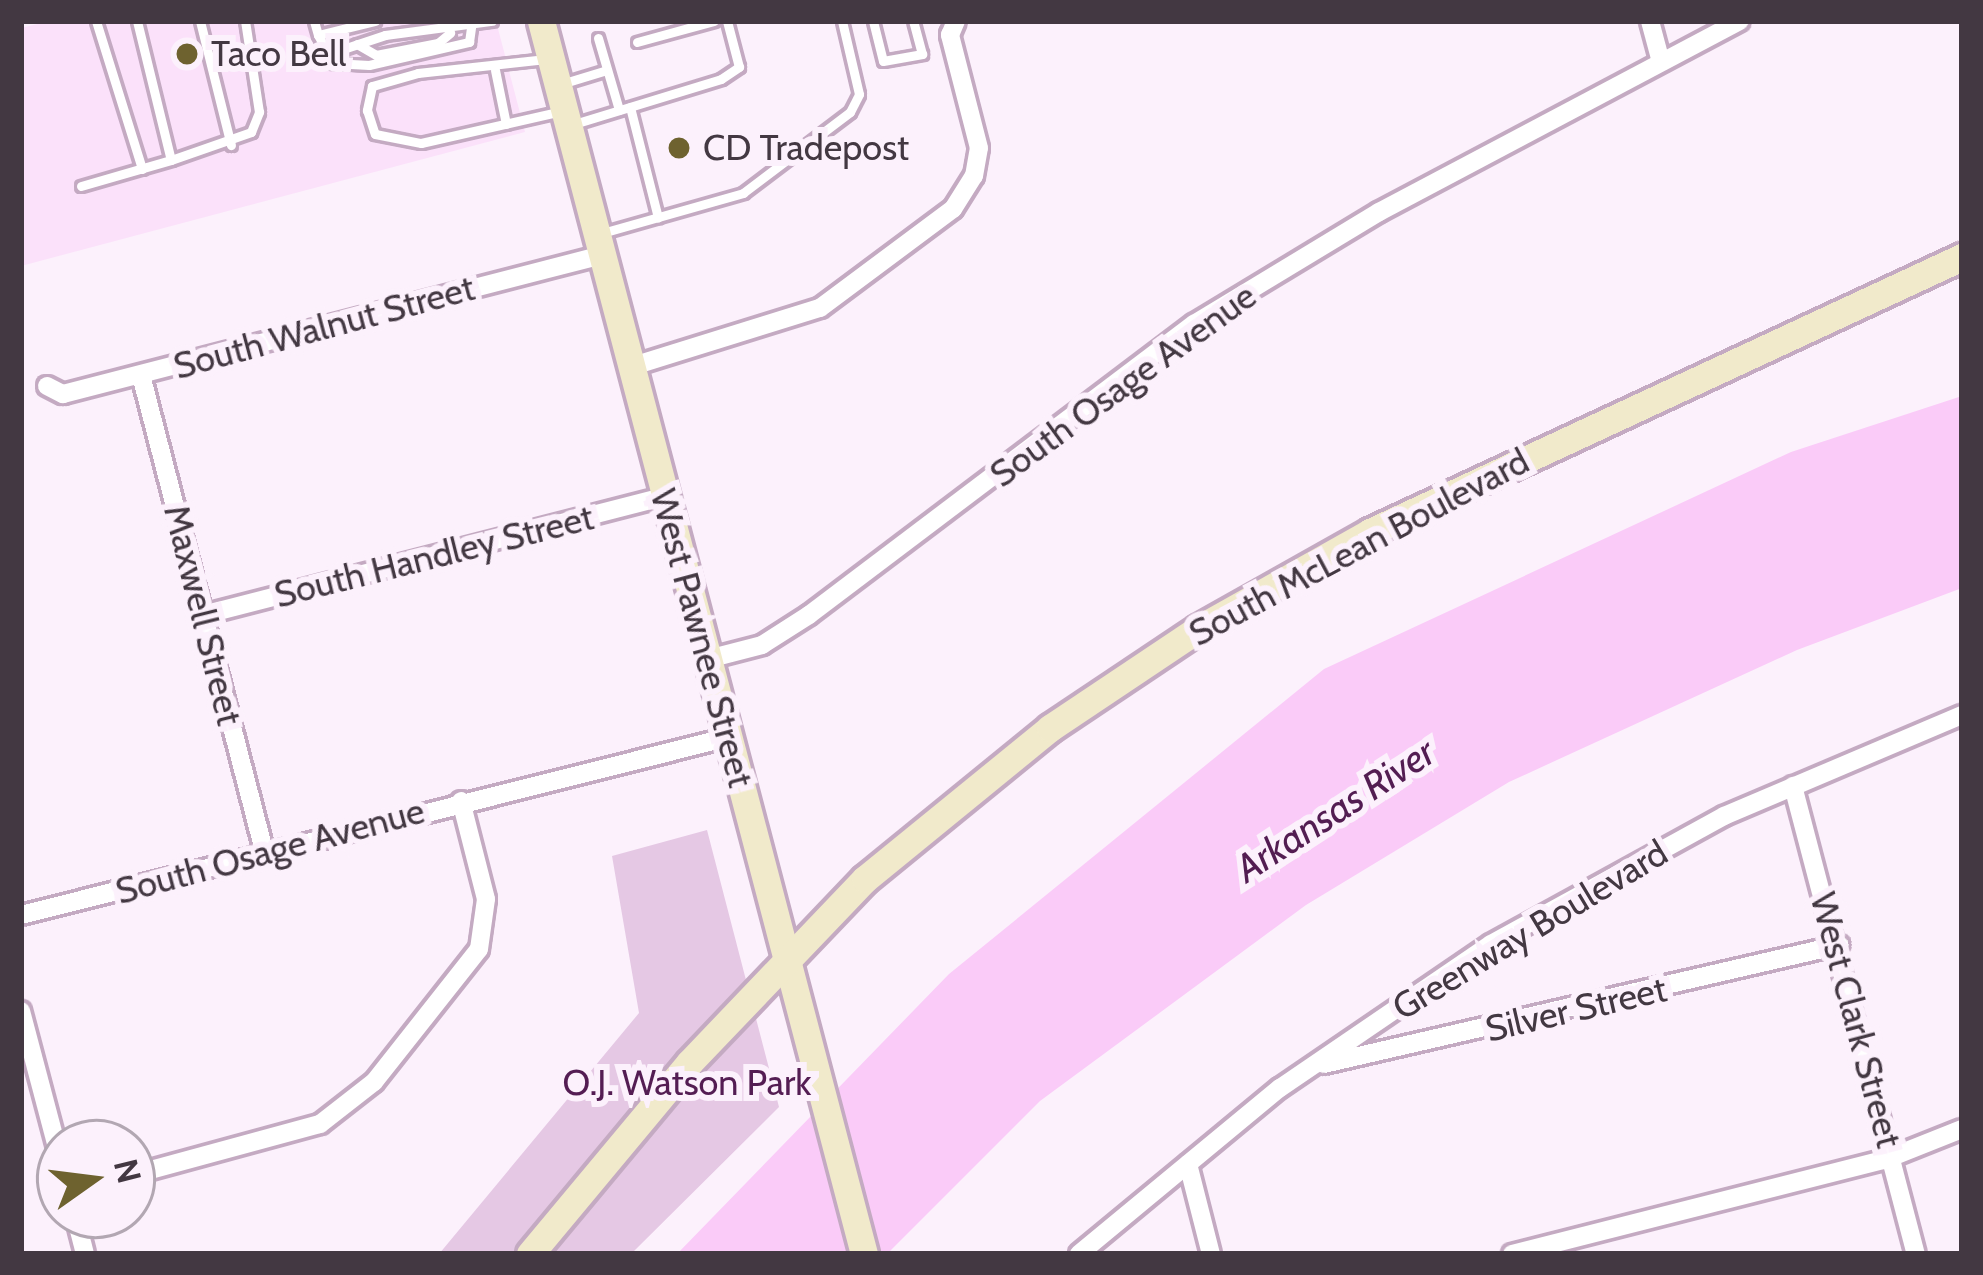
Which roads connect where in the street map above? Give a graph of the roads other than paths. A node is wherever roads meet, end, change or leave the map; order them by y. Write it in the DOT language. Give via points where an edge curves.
graph roads {
  1 [pos="96,21"];
  2 [pos="136,21"];
  3 [pos="200,21"];
  4 [pos="245,21"];
  5 [pos="314,21"];
  6 [pos="375,21"];
  7 [pos="492,21"];
  8 [pos="541,21"];
  9 [pos="714,21"];
  10 [pos="727,21"];
  11 [pos="842,21"];
  12 [pos="873,21"];
  13 [pos="913,21"];
  14 [pos="956,21"];
  15 [pos="1650,21"];
  16 [pos="1739,21"];
  17 [pos="472,23"];
  18 [pos="451,32"];
  19 [pos="318,35"];
  20 [pos="598,38"];
  21 [pos="637,42"];
  22 [pos="357,44"];
  23 [pos="325,55"];
  24 [pos="1661,62"];
  25 [pos="495,70"];
  26 [pos="608,70"];
  27 [pos="560,94"];
  28 [pos="624,109"];
  29 [pos="506,124"];
  30 [pos="231,145"];
  31 [pos="171,160"];
  32 [pos="142,169"];
  33 [pos="81,186"];
  34 [pos="658,218"];
  35 [pos="600,245"];
  36 [pos="1962,257"];
  37 [pos="630,367"];
  38 [pos="141,374"];
  39 [pos="47,386"];
  40 [pos="664,496"];
  41 [pos="203,615"];
  42 [pos="708,659"];
  43 [pos="1962,715"];
  44 [pos="729,737"];
  45 [pos="1793,786"];
  46 [pos="461,801"];
  47 [pos="265,856"];
  48 [pos="21,915"];
  49 [pos="1839,945"];
  50 [pos="788,960"];
  51 [pos="21,1011"];
  52 [pos="1312,1066"];
  53 [pos="49,1119"];
  54 [pos="1962,1130"];
  55 [pos="1892,1156"];
  56 [pos="1188,1164"];
  57 [pos="156,1168"];
  58 [pos="530,1254"];
  59 [pos="864,1254"];
  60 [pos="1079,1254"];
  61 [pos="1211,1254"];
  62 [pos="1512,1254"];
  63 [pos="1916,1254"];
  1 -- 32 [label="lane"];
  2 -- 31 [label="lane"];
  3 -- 30 [label="lane"];
  4 -- 30 [label="lane" via="259,112 251,132"];
  5 -- 19 [label="lane"];
  6 -- 19 [label="lane"];
  7 -- 17 [label="lane"];
  8 -- 27 [label="main road, West Pawnee Street"];
  9 -- 21 [label="lane"];
  10 -- 28 [label="lane" via="739,67"];
  11 -- 34 [label="lane" via="859,94 850,112 742,193"];
  12 -- 13 [label="lane" via="884,62 922,54"];
  14 -- 37 [label="street" via="950,35 979,148 974,176 953,209 820,308"];
  15 -- 24 [label="street"];
  16 -- 24 [label="street, South Osage Avenue"];
  17 -- 18 [label="lane"];
  17 -- 23 [label="lane" via="469,42 442,53 341,66"];
  18 -- 22 [label="lane"];
  18 -- 22 [label="lane" via="438,44 376,55"];
  19 -- 23 [label="lane"];
  20 -- 26 [label="lane"];
  22 -- 23 [label="lane"];
  24 -- 42 [label="street, South Osage Avenue" via="1379,212 1194,324 809,616 762,645"];
  25 -- 27 [label="lane"];
  25 -- 29 [label="lane"];
  25 -- 29 [label="lane" via="463,62 372,86 367,110 375,134 393,143"];
  26 -- 27 [label="lane"];
  26 -- 28 [label="lane"];
  27 -- 28 [label="lane"];
  27 -- 29 [label="lane"];
  27 -- 35 [label="main road, West Pawnee Street"];
  28 -- 34 [label="lane"];
  30 -- 31 [label="lane"];
  31 -- 32 [label="lane"];
  32 -- 33 [label="lane"];
  34 -- 35 [label="lane"];
  35 -- 37 [label="main road, West Pawnee Street"];
  35 -- 38 [label="street, South Walnut Street"];
  36 -- 50 [label="main road, South McLean Boulevard" via="1370,532 1198,628 1050,728 865,879"];
  37 -- 40 [label="main road, West Pawnee Street"];
  38 -- 39 [label="street, South Walnut Street" via="63,394"];
  38 -- 41 [label="street, Maxwell Street"];
  40 -- 41 [label="street, South Handley Street"];
  40 -- 42 [label="main road, West Pawnee Street"];
  41 -- 47 [label="street, Maxwell Street"];
  42 -- 44 [label="main road, West Pawnee Street"];
  43 -- 45 [label="street, Greenway Boulevard"];
  44 -- 46 [label="street, South Osage Avenue"];
  44 -- 50 [label="main road, West Pawnee Street"];
  45 -- 49 [label="street, West Clark Street"];
  45 -- 52 [label="street, Greenway Boulevard" via="1492,944"];
  46 -- 47 [label="street, South Osage Avenue"];
  46 -- 57 [label="street" via="486,899 479,949 374,1082 320,1124"];
  47 -- 48 [label="street, South Osage Avenue"];
  49 -- 52 [label="street, Silver Street"];
  49 -- 55 [label="street, West Clark Street"];
  50 -- 58 [label="main road, South McLean Boulevard" via="689,1063"];
  50 -- 59 [label="main road, West Pawnee Street"];
  51 -- 53 [label="street"];
  52 -- 56 [label="street, Greenway Boulevard"];
  54 -- 55 [label="street"];
  55 -- 62 [label="street"];
  55 -- 63 [label="street, West Clark Street"];
  56 -- 60 [label="street, Greenway Boulevard"];
  56 -- 61 [label="street"];
}
